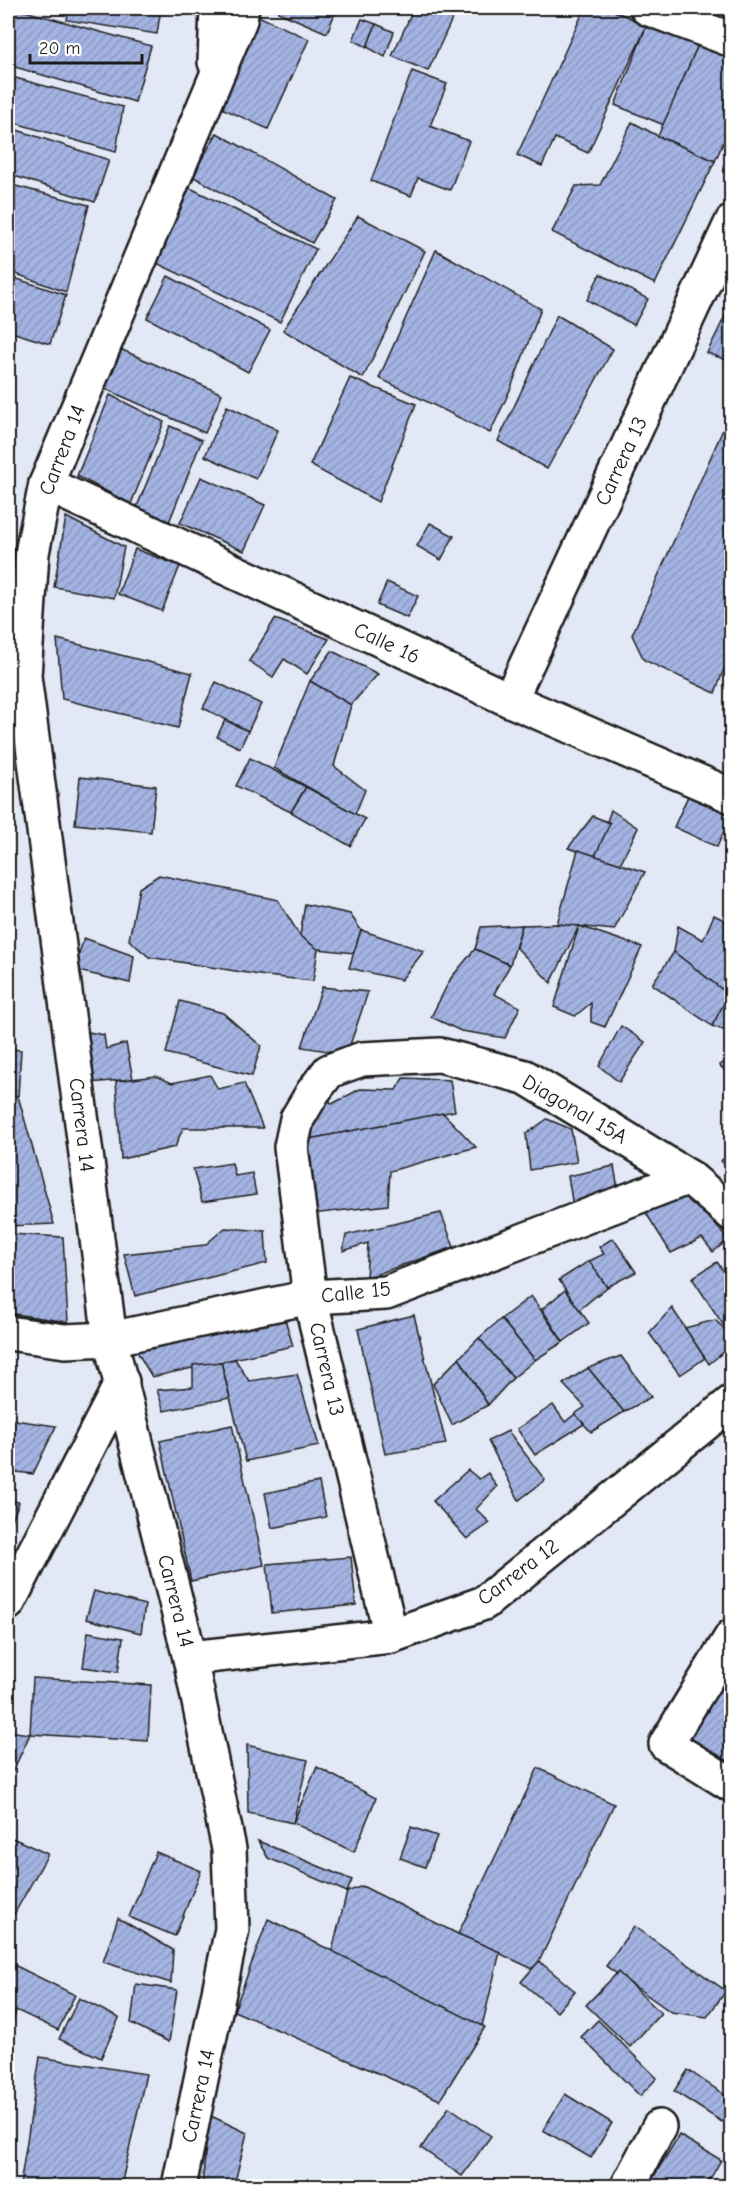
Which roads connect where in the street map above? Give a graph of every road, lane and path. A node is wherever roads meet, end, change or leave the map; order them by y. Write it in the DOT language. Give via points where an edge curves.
graph roads {
  1 [pos="647,8"];
  2 [pos="236,11"];
  3 [pos="732,40"];
  4 [pos="732,222"];
  5 [pos="46,484"];
  6 [pos="16,674"];
  7 [pos="510,700"];
  8 [pos="732,796"];
  9 [pos="362,1059"];
  10 [pos="688,1177"];
  11 [pos="732,1214"];
  12 [pos="310,1297"];
  13 [pos="8,1333"];
  14 [pos="110,1339"];
  15 [pos="122,1383"];
  16 [pos="732,1402"];
  17 [pos="8,1603"];
  18 [pos="391,1636"];
  19 [pos="732,1636"];
  20 [pos="190,1658"];
  21 [pos="732,1785"];
  22 [pos="659,2127"];
  23 [pos="179,2187"];
  24 [pos="628,2187"];
  1 -- 3 [label="street"];
  2 -- 5 [label="street, Carrera 14" via="214,81"];
  4 -- 7 [label="street, Carrera 13"];
  5 -- 6 [label="street, Carrera 14" via="32,553"];
  5 -- 7 [label="street, Calle 16"];
  6 -- 14 [label="street, Carrera 14"];
  7 -- 8 [label="street, Calle 16"];
  9 -- 10 [label="street, Diagonal 15A" via="440,1055 525,1077"];
  9 -- 12 [label="street, Carrera 13" via="329,1071 297,1119 291,1147"];
  10 -- 11 [label="street, Diagonal 15A"];
  10 -- 12 [label="street, Calle 15" via="386,1293"];
  12 -- 14 [label="street, Calle 15"];
  12 -- 18 [label="street, Carrera 13"];
  13 -- 14 [label="street, Calle 15" via="64,1341"];
  14 -- 15 [label="street, Carrera 14"];
  15 -- 17 [label="street"];
  15 -- 20 [label="street, Carrera 14"];
  16 -- 18 [label="street, Carrera 12" via="484,1603"];
  18 -- 20 [label="street, Carrera 12"];
  19 -- 21 [label="street" via="666,1744"];
  20 -- 23 [label="street, Carrera 14" via="229,1849 232,1929"];
  22 -- 24 [label="street"];
}
